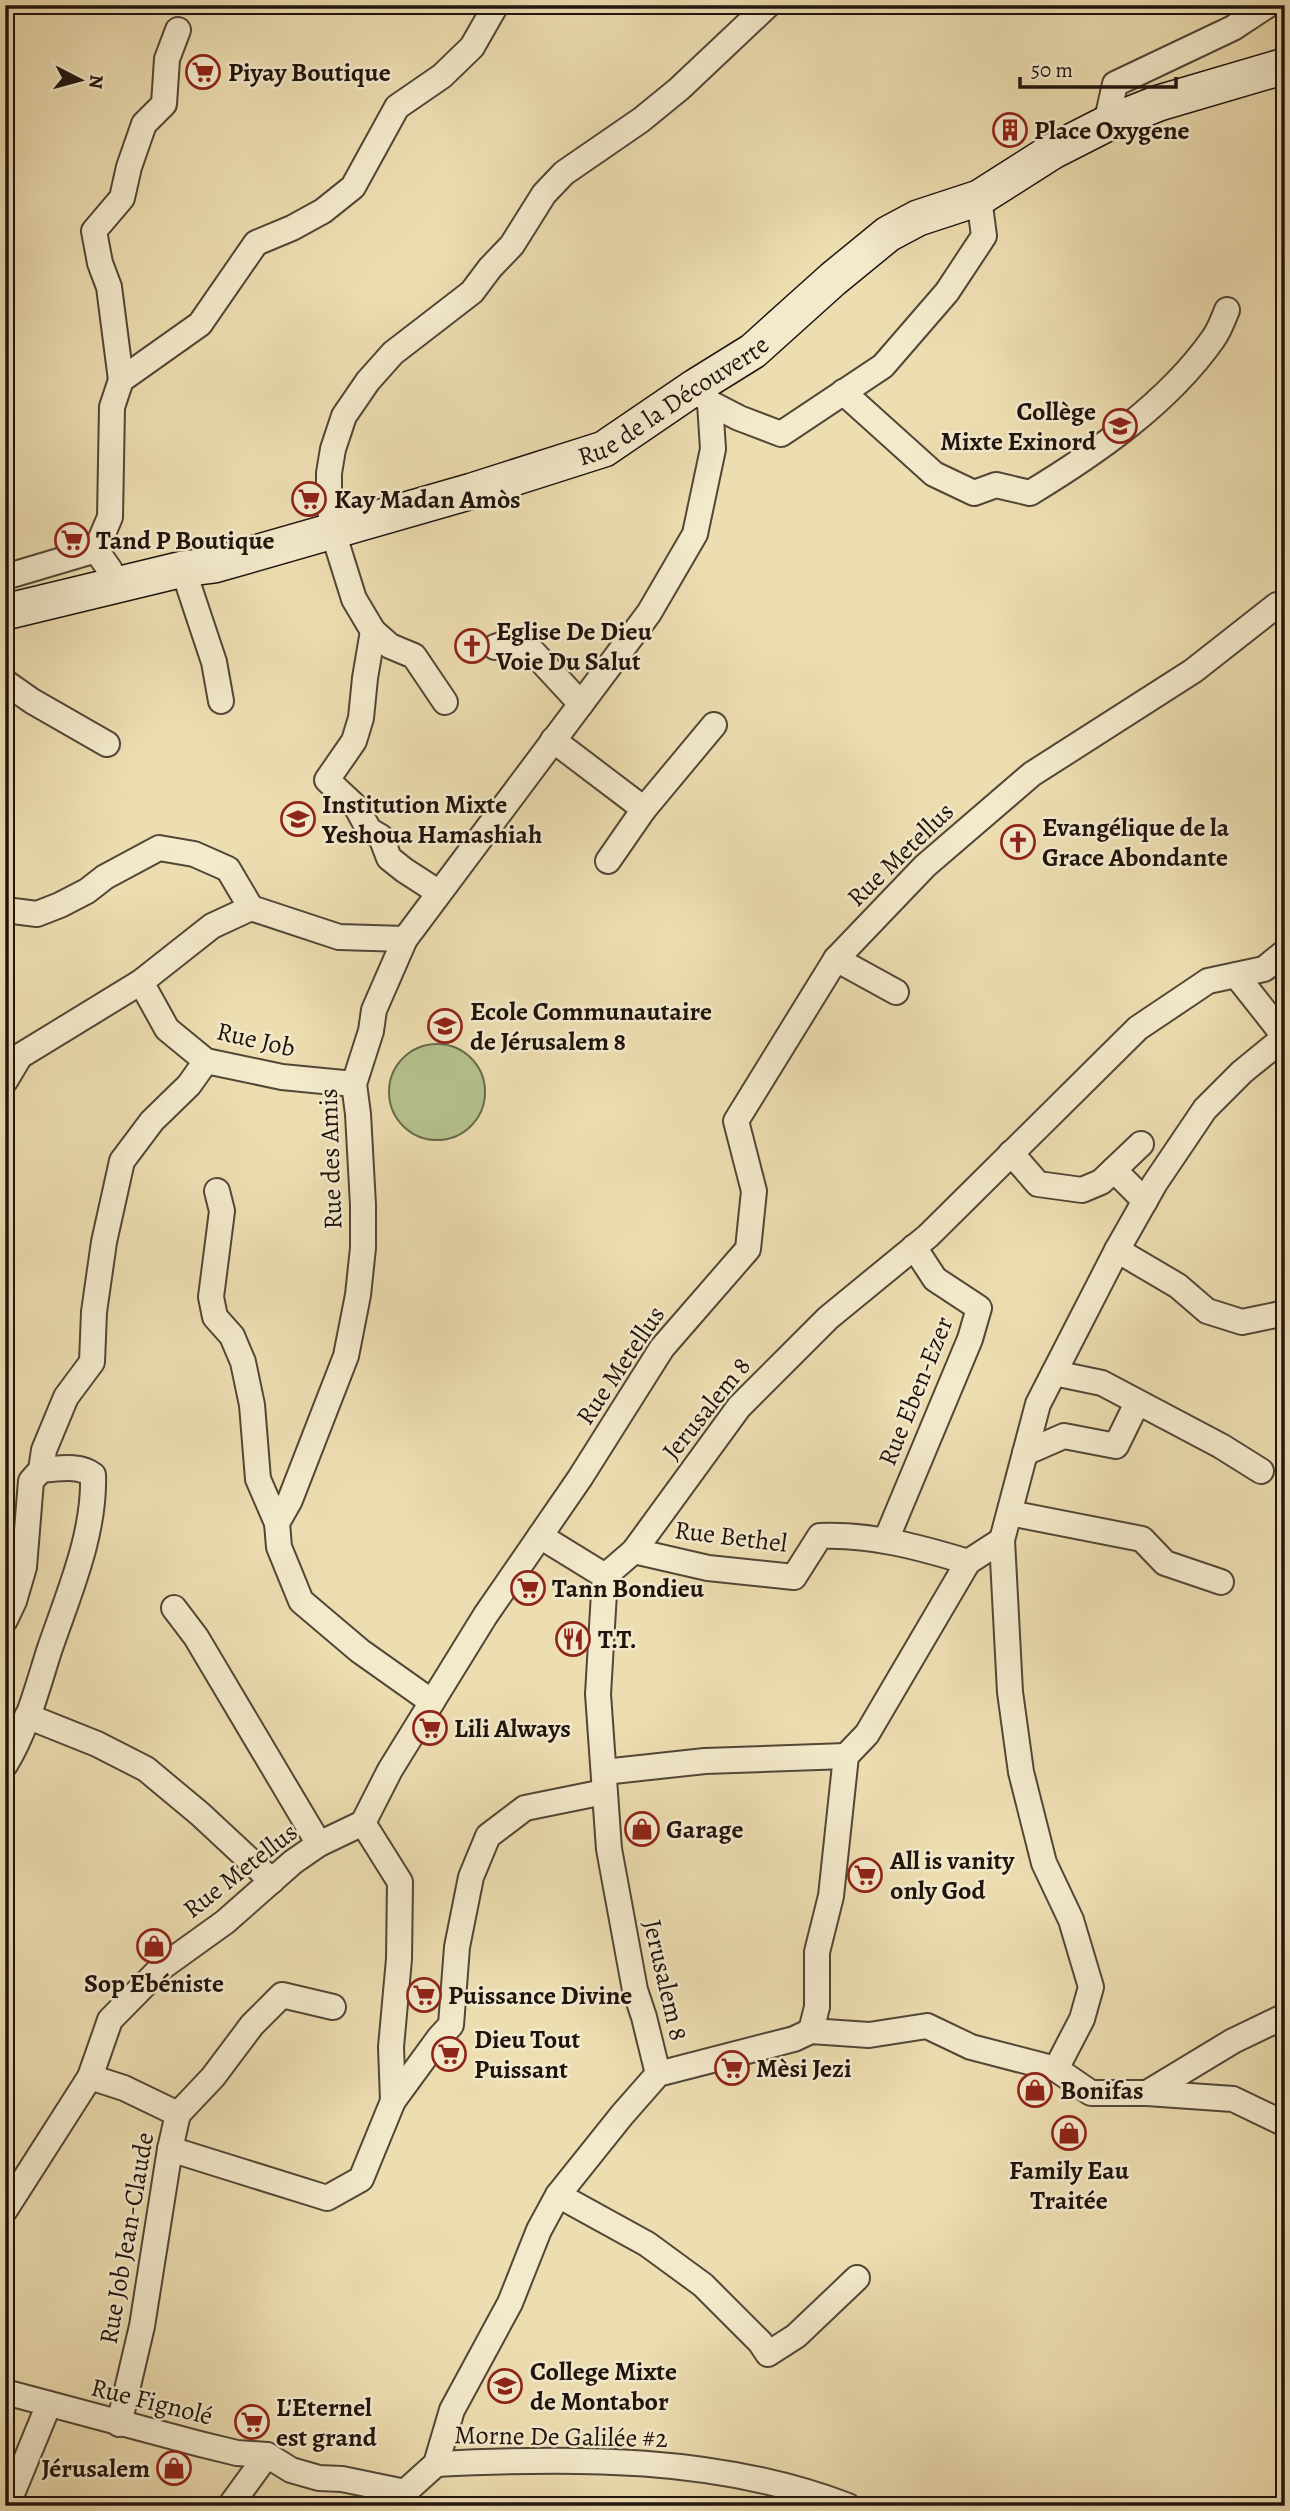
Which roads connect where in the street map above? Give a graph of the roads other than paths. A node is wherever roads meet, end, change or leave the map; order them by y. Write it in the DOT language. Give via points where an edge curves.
graph roads {
  1 [pos="496,5"];
  2 [pos="768,5"];
  3 [pos="1268,5"];
  4 [pos="178,30"];
  5 [pos="1285,66"];
  6 [pos="1106,124"];
  7 [pos="979,198"];
  8 [pos="1227,310"];
  9 [pos="121,380"];
  10 [pos="843,392"];
  11 [pos="702,395"];
  12 [pos="333,533"];
  13 [pos="96,550"];
  14 [pos="183,569"];
  15 [pos="5,577"];
  16 [pos="110,587"];
  17 [pos="1285,603"];
  18 [pos="5,612"];
  19 [pos="373,631"];
  20 [pos="495,647"];
  21 [pos="5,682"];
  22 [pos="220,701"];
  23 [pos="445,702"];
  24 [pos="580,704"];
  25 [pos="714,725"];
  26 [pos="553,740"];
  27 [pos="107,744"];
  28 [pos="644,809"];
  29 [pos="608,861"];
  30 [pos="438,892"];
  31 [pos="251,908"];
  32 [pos="5,910"];
  33 [pos="405,939"];
  34 [pos="1285,952"];
  35 [pos="836,959"];
  36 [pos="1236,975"];
  37 [pos="141,982"];
  38 [pos="896,992"];
  39 [pos="1285,1037"];
  40 [pos="206,1061"];
  41 [pos="5,1081"];
  42 [pos="354,1084"];
  43 [pos="1141,1144"];
  44 [pos="1011,1153"];
  45 [pos="1114,1170"];
  46 [pos="217,1191"];
  47 [pos="1146,1201"];
  48 [pos="914,1247"];
  49 [pos="1117,1251"];
  50 [pos="1285,1313"];
  51 [pos="1054,1373"];
  52 [pos="1138,1403"];
  53 [pos="1025,1453"];
  54 [pos="41,1470"];
  55 [pos="1261,1471"];
  56 [pos="1010,1513"];
  57 [pos="277,1523"];
  58 [pos="540,1536"];
  59 [pos="887,1540"];
  60 [pos="1002,1541"];
  61 [pos="634,1551"];
  62 [pos="968,1562"];
  63 [pos="605,1576"];
  64 [pos="1221,1582"];
  65 [pos="174,1608"];
  66 [pos="5,1620"];
  67 [pos="432,1702"];
  68 [pos="26,1716"];
  69 [pos="846,1756"];
  70 [pos="5,1765"];
  71 [pos="604,1782"];
  72 [pos="363,1823"];
  73 [pos="319,1844"];
  74 [pos="272,1881"];
  75 [pos="333,2007"];
  76 [pos="1285,2016"];
  77 [pos="811,2031"];
  78 [pos="1056,2069"];
  79 [pos="658,2074"];
  80 [pos="90,2077"];
  81 [pos="1147,2093"];
  82 [pos="393,2101"];
  83 [pos="178,2114"];
  84 [pos="1285,2124"];
  85 [pos="170,2149"];
  86 [pos="558,2195"];
  87 [pos="5,2210"];
  88 [pos="857,2278"];
  89 [pos="5,2392"];
  90 [pos="49,2404"];
  91 [pos="119,2424"];
  92 [pos="267,2455"];
  93 [pos="436,2464"];
  94 [pos="411,2499"];
  95 [pos="8,2506"];
  96 [pos="230,2506"];
  97 [pos="848,2506"];
  1 -- 9 [label="street" via="472,47 442,76 397,107 353,187 323,211 256,243 200,324"];
  2 -- 12 [label="street" via="679,89 564,173 472,292 393,354 368,381 344,416 333,449 329,473"];
  3 -- 6 [label="street" via="1233,28 1115,84"];
  4 -- 9 [label="street" via="167,59 164,104 144,124 122,198 94,231 109,287"];
  5 -- 6 [label="street, Rue de la Découverte" via="1159,103"];
  6 -- 7 [label="street, Rue de la Découverte"];
  7 -- 10 [label="street" via="984,236 947,292 883,366"];
  7 -- 11 [label="street, Rue de la Découverte" via="918,218 888,234"];
  8 -- 10 [label="street" via="1214,338 1184,375 1086,459 1030,493 996,485 974,493 934,474"];
  9 -- 13 [label="street" via="112,407 110,517"];
  10 -- 11 [label="street" via="781,434 739,418"];
  11 -- 12 [label="street, Rue de la Découverte" via="604,449"];
  11 -- 24 [label="street, Rue des Amis" via="713,449 695,534 649,613"];
  12 -- 14 [label="street, Rue de la Découverte"];
  12 -- 19 [label="street" via="354,599"];
  13 -- 15 [label="street"];
  13 -- 16 [label="street" via="110,570"];
  14 -- 16 [label="street, Rue de la Découverte"];
  14 -- 22 [label="street" via="214,662"];
  16 -- 18 [label="street, Rue de la Découverte"];
  17 -- 35 [label="street, Rue Metellus" via="1193,671 1032,774 925,866"];
  19 -- 23 [label="street" via="390,646 414,656"];
  19 -- 30 [label="street" via="361,719 354,741 327,780 357,808 369,830 380,837 389,858"];
  20 -- 24 [label="street" via="509,642 533,652"];
  21 -- 27 [label="street"];
  24 -- 26 [label="street, Rue des Amis"];
  25 -- 28 [label="street"];
  26 -- 28 [label="street"];
  26 -- 30 [label="street, Rue des Amis"];
  28 -- 29 [label="street"];
  30 -- 33 [label="street, Rue des Amis"];
  31 -- 32 [label="street" via="228,869 194,854 159,848 60,905 37,914"];
  31 -- 33 [label="street" via="339,937"];
  31 -- 37 [label="street" via="212,926"];
  33 -- 42 [label="street, Rue des Amis" via="374,1010"];
  34 -- 36 [label="street, Jerusalem 8" via="1264,969"];
  35 -- 38 [label="street"];
  35 -- 58 [label="street, Rue Metellus" via="736,1121 754,1191 748,1249 662,1348"];
  36 -- 39 [label="street"];
  36 -- 44 [label="street, Jerusalem 8" via="1208,981 1138,1028"];
  37 -- 40 [label="street, Rue Job" via="167,1029"];
  37 -- 41 [label="street" via="20,1056"];
  39 -- 47 [label="street" via="1205,1109"];
  40 -- 42 [label="street, Rue Job" via="282,1077"];
  40 -- 54 [label="street" via="122,1161 104,1242 92,1362 66,1397 44,1450"];
  42 -- 57 [label="street, Rue des Amis" via="363,1205 358,1295 346,1356"];
  43 -- 45 [label="street"];
  44 -- 45 [label="street" via="1038,1184 1082,1190"];
  44 -- 48 [label="street, Jerusalem 8"];
  45 -- 47 [label="street"];
  46 -- 57 [label="street" via="222,1211 211,1297 215,1317 232,1336 243,1362 258,1479"];
  47 -- 49 [label="street"];
  48 -- 59 [label="street, Rue Eben-Ezer" via="935,1279 979,1308"];
  48 -- 61 [label="street, Jerusalem 8" via="828,1318 739,1407"];
  49 -- 50 [label="street" via="1178,1286 1207,1311 1242,1322"];
  49 -- 51 [label="street"];
  51 -- 52 [label="street" via="1102,1383"];
  51 -- 53 [label="street" via="1038,1404"];
  52 -- 53 [label="street" via="1115,1446 1064,1436"];
  52 -- 55 [label="street"];
  53 -- 56 [label="street"];
  54 -- 66 [label="street" via="31,1481 24,1567"];
  54 -- 68 [label="street" via="87,1470 93,1475 93,1509"];
  56 -- 60 [label="street"];
  56 -- 64 [label="street" via="1142,1539 1165,1563"];
  57 -- 67 [label="street" via="279,1547 300,1601"];
  58 -- 63 [label="street"];
  58 -- 67 [label="street, Rue Metellus"];
  59 -- 61 [label="street, Rue Bethel" via="820,1536 794,1577 708,1568"];
  59 -- 62 [label="street, Rue Bethel"];
  60 -- 62 [label="street"];
  60 -- 78 [label="street" via="1010,1692 1021,1772 1044,1863 1071,1920 1091,1987 1082,2019"];
  61 -- 63 [label="street, Jerusalem 8"];
  62 -- 69 [label="street" via="867,1734"];
  63 -- 71 [label="street, Jerusalem 8" via="598,1694"];
  65 -- 73 [label="street"];
  67 -- 72 [label="street, Rue Metellus"];
  68 -- 70 [label="street"];
  68 -- 74 [label="street" via="146,1769"];
  69 -- 71 [label="street" via="705,1761"];
  69 -- 77 [label="street" via="831,1896 817,1952 817,2007"];
  71 -- 79 [label="street, Jerusalem 8" via="609,1849 628,1960"];
  71 -- 82 [label="street" via="525,1808 488,1836 471,1877 457,1947 452,2025"];
  72 -- 73 [label="street, Rue Metellus"];
  72 -- 82 [label="street" via="400,1882 391,2047"];
  73 -- 74 [label="street, Rue Metellus"];
  74 -- 80 [label="street, Rue Metellus" via="161,1968 110,2020"];
  75 -- 83 [label="street" via="282,1995 251,2025 213,2077"];
  76 -- 81 [label="street"];
  77 -- 78 [label="street" via="869,2035 927,2026 971,2047"];
  77 -- 79 [label="street"];
  78 -- 81 [label="street" via="1091,2092"];
  79 -- 86 [label="street"];
  80 -- 83 [label="street, Rue Job Jean-Claude"];
  80 -- 87 [label="street, Rue Metellus"];
  81 -- 84 [label="street" via="1233,2099"];
  82 -- 85 [label="street" via="361,2179 327,2198"];
  83 -- 85 [label="street, Rue Job Jean-Claude"];
  85 -- 91 [label="street, Rue Job Jean-Claude" via="142,2326"];
  86 -- 88 [label="street" via="647,2244 703,2285 768,2354 796,2336"];
  86 -- 93 [label="street" via="510,2303 452,2410"];
  89 -- 90 [label="street, Rue Fignolé"];
  90 -- 91 [label="street, Rue Fignolé"];
  90 -- 95 [label="street"];
  91 -- 92 [label="street, Rue Fignolé" via="237,2453"];
  92 -- 94 [label="street, Rue Fignolé" via="291,2470"];
  92 -- 96 [label="street"];
  93 -- 94 [label="street"];
  93 -- 97 [label="street, Morne De Galilée #2" via="628,2462 755,2478"];
}
